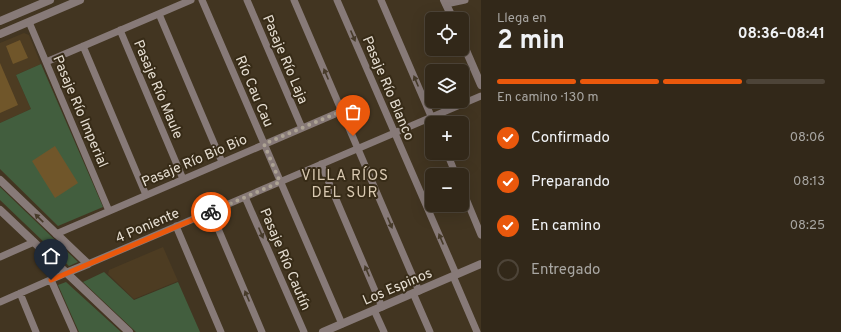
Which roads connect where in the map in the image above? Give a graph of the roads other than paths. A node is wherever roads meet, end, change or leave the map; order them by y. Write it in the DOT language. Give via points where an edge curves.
graph roads {
  1 [pos="50,0"];
  2 [pos="80,0"];
  3 [pos="192,0"];
  4 [pos="202,0"];
  5 [pos="247,0"];
  6 [pos="294,0"];
  7 [pos="337,0"];
  8 [pos="381,0"];
  9 [pos="465,0"];
  10 [pos="445,2"];
  11 [pos="450,12"];
  12 [pos="159,14"];
  13 [pos="0,21"];
  14 [pos="29,22"];
  15 [pos="120,30"];
  16 [pos="0,34"];
  17 [pos="83,46"];
  18 [pos="468,56"];
  19 [pos="46,62"];
  20 [pos="481,85"];
  21 [pos="481,96"];
  22 [pos="342,111"];
  23 [pos="431,116"];
  24 [pos="441,116"];
  25 [pos="425,123"];
  26 [pos="302,128"];
  27 [pos="395,133"];
  28 [pos="264,144"];
  29 [pos="358,148"];
  30 [pos="222,162"];
  31 [pos="321,164"];
  32 [pos="183,179"];
  33 [pos="0,180"];
  34 [pos="280,182"];
  35 [pos="146,195"];
  36 [pos="246,197"];
  37 [pos="469,206"];
  38 [pos="0,210"];
  39 [pos="109,211"];
  40 [pos="211,212"];
  41 [pos="176,226"];
  42 [pos="56,234"];
  43 [pos="481,235"];
  44 [pos="34,242"];
  45 [pos="0,257"];
  46 [pos="88,264"];
  47 [pos="481,264"];
  48 [pos="66,273"];
  49 [pos="455,275"];
  50 [pos="51,280"];
  51 [pos="416,292"];
  52 [pos="20,294"];
  53 [pos="0,302"];
  54 [pos="378,308"];
  55 [pos="339,327"];
  56 [pos="36,332"];
  57 [pos="74,332"];
  58 [pos="129,332"];
  59 [pos="221,332"];
  60 [pos="262,332"];
  61 [pos="304,332"];
  62 [pos="323,332"];
  63 [pos="384,332"];
  64 [pos="430,332"];
  65 [pos="476,332"];
  1 -- 13 [label="street"];
  2 -- 14 [label="street"];
  3 -- 12 [label="street"];
  4 -- 28 [label="street, Río Cau Cau"];
  5 -- 26 [label="street, Pasaje Río Laja"];
  22 -- 6 [label="street, one-way"];
  7 -- 27 [label="street, Pasaje Río Blanco, one-way"];
  23 -- 8 [label="street, one-way"];
  9 -- 10 [label="street"];
  10 -- 11 [label="street"];
  12 -- 15 [label="street"];
  12 -- 30 [label="street"];
  14 -- 16 [label="street"];
  14 -- 19 [label="street, Pasaje Río Imperial"];
  15 -- 17 [label="street"];
  15 -- 32 [label="street, Pasaje Río Maule"];
  17 -- 19 [label="street"];
  17 -- 35 [label="street"];
  18 -- 20 [label="street"];
  19 -- 39 [label="street, Pasaje Río Imperial"];
  21 -- 24 [label="street, 4 Poniente"];
  22 -- 26 [label="street, Pasaje Río Bio Bio"];
  22 -- 29 [label="street"];
  25 -- 27 [label="street, 4 Poniente"];
  26 -- 28 [label="street, Pasaje Río Bio Bio"];
  27 -- 29 [label="street, 4 Poniente"];
  49 -- 27 [label="street, Pasaje Río Blanco, one-way"];
  28 -- 30 [label="street, Pasaje Río Bio Bio"];
  28 -- 34 [label="street, Río Cau Cau"];
  29 -- 31 [label="street, 4 Poniente"];
  29 -- 51 [label="street, one-way"];
  30 -- 32 [label="street, Pasaje Río Bio Bio"];
  31 -- 34 [label="street, 4 Poniente"];
  54 -- 31 [label="street, one-way"];
  32 -- 35 [label="street, Pasaje Río Bio Bio"];
  42 -- 33 [label="street, one-way"];
  34 -- 36 [label="street, 4 Poniente"];
  34 -- 55 [label="street, Río Cau Cau"];
  35 -- 39 [label="street, Pasaje Río Bio Bio"];
  36 -- 40 [label="street, 4 Poniente"];
  36 -- 61 [label="street, Pasaje Río Cautín, one-way"];
  37 -- 43 [label="street"];
  38 -- 44 [label="street"];
  39 -- 42 [label="street, Pasaje Río Bio Bio"];
  40 -- 41 [label="street, 4 Poniente"];
  60 -- 40 [label="street, one-way"];
  41 -- 46 [label="street, 4 Poniente"];
  41 -- 59 [label="street"];
  42 -- 46 [label="street"];
  44 -- 45 [label="street"];
  44 -- 48 [label="street"];
  46 -- 48 [label="street, 4 Poniente"];
  47 -- 49 [label="street, Los Espinos"];
  48 -- 50 [label="street, 4 Poniente"];
  48 -- 58 [label="street"];
  49 -- 51 [label="street, Los Espinos"];
  49 -- 65 [label="street, Pasaje Río Blanco"];
  50 -- 52 [label="street, 4 Poniente"];
  50 -- 57 [label="street"];
  51 -- 54 [label="street, Los Espinos"];
  51 -- 64 [label="street"];
  52 -- 53 [label="street, 4 Poniente"];
  52 -- 56 [label="street"];
  54 -- 55 [label="street, Los Espinos"];
  54 -- 63 [label="street"];
  55 -- 62 [label="street, Los Espinos"];
}
